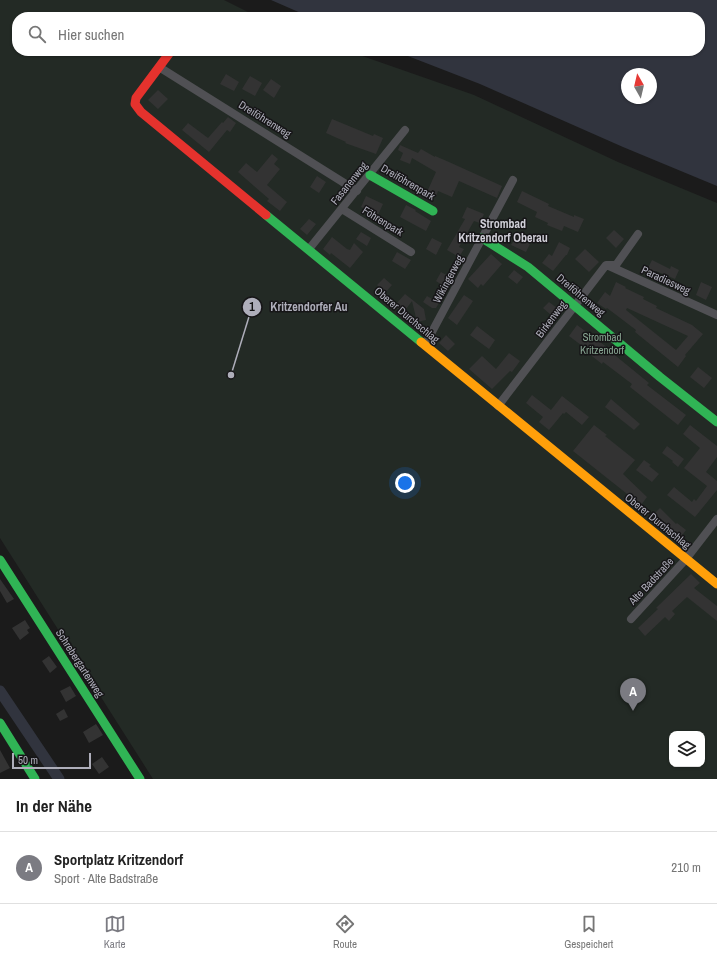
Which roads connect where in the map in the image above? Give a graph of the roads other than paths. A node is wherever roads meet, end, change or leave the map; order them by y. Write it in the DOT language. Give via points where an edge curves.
graph roads {
  1 [pos="167,56"];
  2 [pos="159,67"];
  3 [pos="405,130"];
  4 [pos="370,175"];
  5 [pos="513,180"];
  6 [pos="357,191"];
  7 [pos="342,209"];
  8 [pos="433,211"];
  9 [pos="638,234"];
  10 [pos="482,238"];
  11 [pos="309,249"];
  12 [pos="412,252"];
  13 [pos="606,265"];
  14 [pos="575,305"];
  15 [pos="717,315"];
  16 [pos="425,345"];
  17 [pos="498,406"];
  18 [pos="717,422"];
  19 [pos="717,519"];
  20 [pos="686,559"];
  21 [pos="0,560"];
  22 [pos="717,584"];
  23 [pos="631,619"];
  24 [pos="0,723"];
  25 [pos="35,779"];
  26 [pos="140,779"];
  1 -- 2 [label="street, Oberer Durchschlag"];
  2 -- 6 [label="street, Dreiföhrenweg"];
  2 -- 11 [label="street, Oberer Durchschlag" via="136,98 135,104 141,112"];
  3 -- 4 [label="street, Fasanenweg"];
  4 -- 6 [label="street, Fasanenweg"];
  4 -- 8 [label="street, Dreiföhrenpark"];
  5 -- 10 [label="street, Wikingerweg"];
  6 -- 7 [label="street, Fasanenweg"];
  7 -- 11 [label="street, Fasanenweg"];
  7 -- 12 [label="street, Föhrenpark"];
  9 -- 13 [label="street, Birkenweg" via="616,265"];
  10 -- 14 [label="street, Dreiföhrenweg" via="528,267"];
  10 -- 16 [label="street, Wikingerweg"];
  11 -- 16 [label="street, Oberer Durchschlag"];
  13 -- 14 [label="street, Birkenweg"];
  13 -- 15 [label="street, Paradiesweg"];
  14 -- 17 [label="street, Birkenweg"];
  14 -- 18 [label="street, Dreiföhrenweg" via="660,378"];
  16 -- 17 [label="street, Oberer Durchschlag"];
  17 -- 20 [label="street, Oberer Durchschlag"];
  19 -- 20 [label="street, Alte Badstraße"];
  20 -- 22 [label="street, Oberer Durchschlag"];
  20 -- 23 [label="street, Alte Badstraße"];
  21 -- 26 [label="street, Schrebergartenweg"];
  24 -- 25 [label="street"];
}
